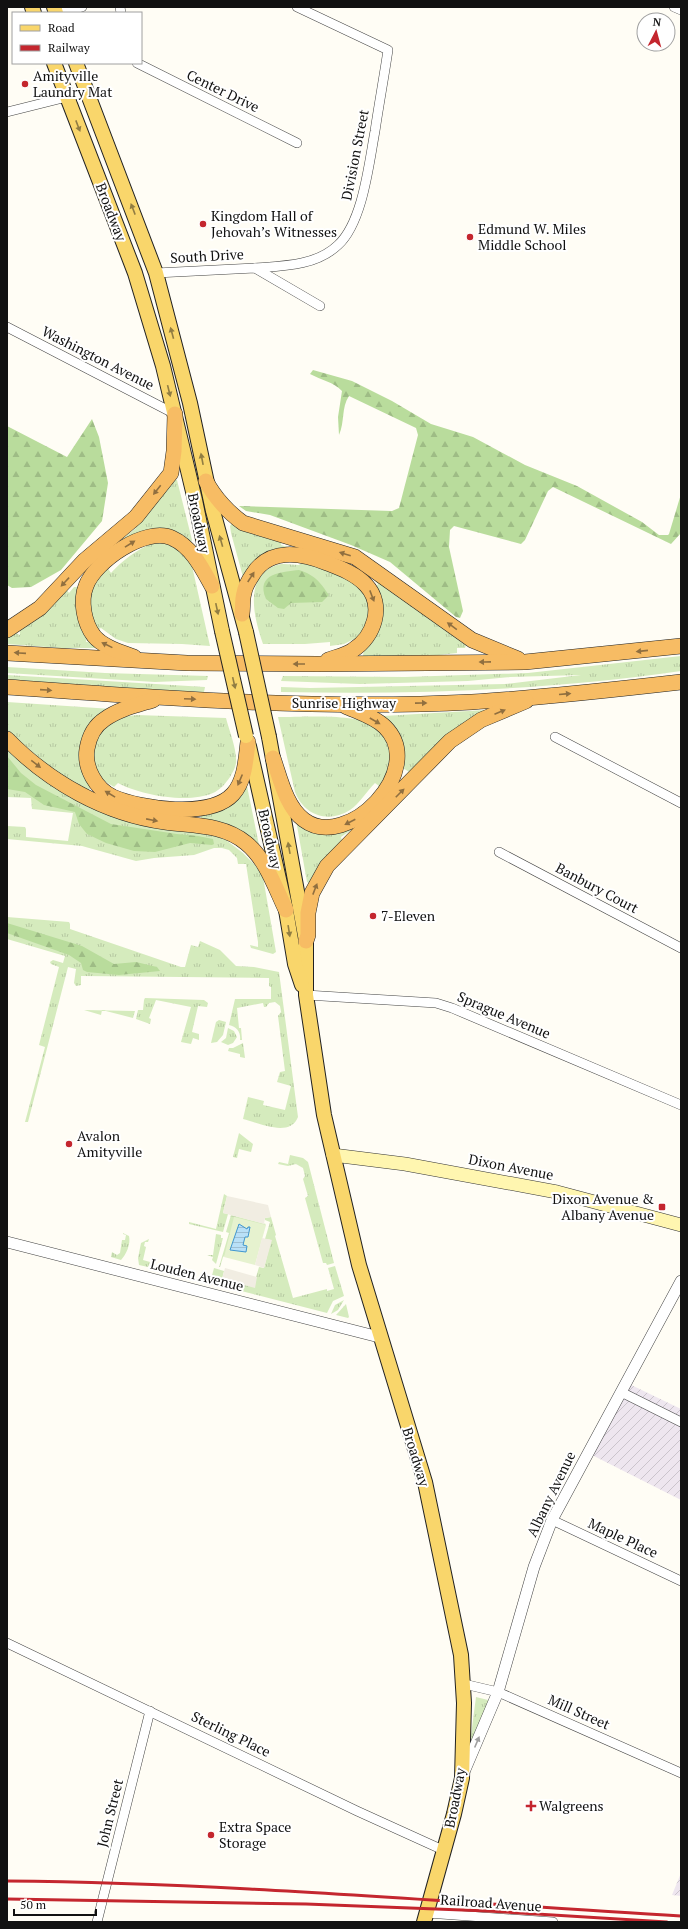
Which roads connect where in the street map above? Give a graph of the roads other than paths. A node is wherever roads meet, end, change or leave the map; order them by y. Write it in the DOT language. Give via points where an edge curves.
graph roads {
  1 [pos="82,7"];
  2 [pos="297,7"];
  3 [pos="674,7"];
  4 [pos="681,10"];
  5 [pos="64,12"];
  6 [pos="54,64"];
  7 [pos="76,64"];
  8 [pos="139,64"];
  9 [pos="88,92"];
  10 [pos="67,98"];
  11 [pos="7,112"];
  12 [pos="297,143"];
  13 [pos="255,268"];
  14 [pos="156,273"];
  15 [pos="320,306"];
  16 [pos="7,327"];
  17 [pos="175,414"];
  18 [pos="206,481"];
  19 [pos="212,586"];
  20 [pos="242,614"];
  21 [pos="7,630"];
  22 [pos="681,646"];
  23 [pos="7,652"];
  24 [pos="142,661"];
  25 [pos="525,662"];
  26 [pos="317,664"];
  27 [pos="681,682"];
  28 [pos="7,687"];
  29 [pos="538,696"];
  30 [pos="158,698"];
  31 [pos="340,704"];
  32 [pos="555,737"];
  33 [pos="7,739"];
  34 [pos="247,739"];
  35 [pos="273,758"];
  36 [pos="681,803"];
  37 [pos="499,852"];
  38 [pos="286,910"];
  39 [pos="306,941"];
  40 [pos="681,948"];
  41 [pos="306,995"];
  42 [pos="681,1105"];
  43 [pos="333,1155"];
  44 [pos="681,1225"];
  45 [pos="7,1242"];
  46 [pos="681,1281"];
  47 [pos="379,1337"];
  48 [pos="621,1392"];
  49 [pos="681,1422"];
  50 [pos="552,1520"];
  51 [pos="681,1581"];
  52 [pos="7,1643"];
  53 [pos="464,1684"];
  54 [pos="498,1692"];
  55 [pos="150,1711"];
  56 [pos="681,1773"];
  57 [pos="462,1778"];
  58 [pos="443,1850"];
  59 [pos="425,1917"];
  60 [pos="97,1922"];
  61 [pos="553,1922"];
  1 -- 5 [label="street"];
  2 -- 13 [label="street, Division Street" via="388,50 366,181 356,215 346,236 338,246 315,259 290,266"];
  3 -- 4 [label="street"];
  6 -- 10 [label="main road, Broadway"];
  7 -- 9 [label="main road, Broadway"];
  8 -- 12 [label="street, Center Drive"];
  9 -- 10 [label="street"];
  14 -- 9 [label="main road, Broadway, one-way"];
  10 -- 11 [label="street"];
  10 -- 17 [label="main road, Broadway, one-way" via="135,273"];
  13 -- 14 [label="street, South Drive"];
  13 -- 15 [label="street, South Drive"];
  18 -- 14 [label="main road, Broadway, one-way" via="190,403"];
  16 -- 17 [label="street, Washington Avenue"];
  17 -- 19 [label="main road, Broadway"];
  17 -- 21 [label="highway, one-way" via="171,473 136,517 85,560 40,608"];
  20 -- 18 [label="main road, Broadway, one-way"];
  25 -- 18 [label="highway, one-way" via="472,640 355,557 243,523 234,517"];
  24 -- 19 [label="highway, one-way" via="101,643 94,635 85,618 84,602 86,587 94,572 140,538 156,535 171,537 184,545 197,560"];
  19 -- 34 [label="main road, Broadway, one-way, bridge"];
  20 -- 26 [label="highway, one-way" via="247,583 257,568 267,560 296,554 343,569 356,576 366,585 375,606 376,616 370,634 352,651"];
  20 -- 35 [label="main road, Broadway, bridge"];
  22 -- 25 [label="highway, one-way"];
  24 -- 23 [label="highway, one-way"];
  26 -- 24 [label="highway, one-way" via="238,665"];
  25 -- 26 [label="highway, one-way"];
  29 -- 27 [label="highway, Sunrise Highway, one-way"];
  28 -- 30 [label="highway, Sunrise Highway, one-way"];
  31 -- 29 [label="highway, Sunrise Highway, one-way" via="471,702"];
  39 -- 29 [label="highway, one-way" via="312,893 327,866 450,740 481,720"];
  30 -- 31 [label="highway, Sunrise Highway, one-way"];
  34 -- 30 [label="highway, one-way" via="240,783 233,794 220,803 204,808 178,809 138,804 113,796 100,787 92,777 86,753 88,740 104,719"];
  31 -- 35 [label="highway, one-way" via="384,726 396,742 398,751 398,762 392,780 378,800 355,820 331,828 309,824 303,820 286,795"];
  32 -- 36 [label="street"];
  33 -- 38 [label="highway, one-way" via="17,750 63,785 96,803 140,817 231,833 245,842 260,858"];
  34 -- 38 [label="main road, Broadway"];
  39 -- 35 [label="main road, Broadway, one-way"];
  37 -- 40 [label="street, Banbury Court"];
  38 -- 41 [label="main road, Broadway, one-way" via="294,964"];
  39 -- 41 [label="main road, Broadway"];
  41 -- 42 [label="street, Sprague Avenue" via="436,1003"];
  41 -- 43 [label="main road, Broadway" via="324,1115"];
  43 -- 44 [label="main road, Dixon Avenue" via="404,1164 557,1192"];
  43 -- 47 [label="main road, Broadway"];
  45 -- 47 [label="street, Louden Avenue"];
  46 -- 48 [label="street, Albany Avenue"];
  47 -- 53 [label="main road, Broadway" via="425,1482"];
  48 -- 49 [label="street"];
  48 -- 50 [label="street, Albany Avenue"];
  50 -- 51 [label="street, Maple Place"];
  50 -- 54 [label="street, Albany Avenue" via="534,1567"];
  52 -- 55 [label="street, Sterling Place"];
  53 -- 54 [label="street, Mill Street"];
  53 -- 57 [label="main road, Broadway"];
  54 -- 56 [label="street, Mill Street"];
  57 -- 54 [label="street, Albany Avenue, one-way"];
  55 -- 58 [label="street, Sterling Place"];
  55 -- 60 [label="street, John Street"];
  57 -- 58 [label="main road, Broadway"];
  58 -- 59 [label="main road, Broadway"];
  59 -- 61 [label="street, Railroad Avenue"];
}
